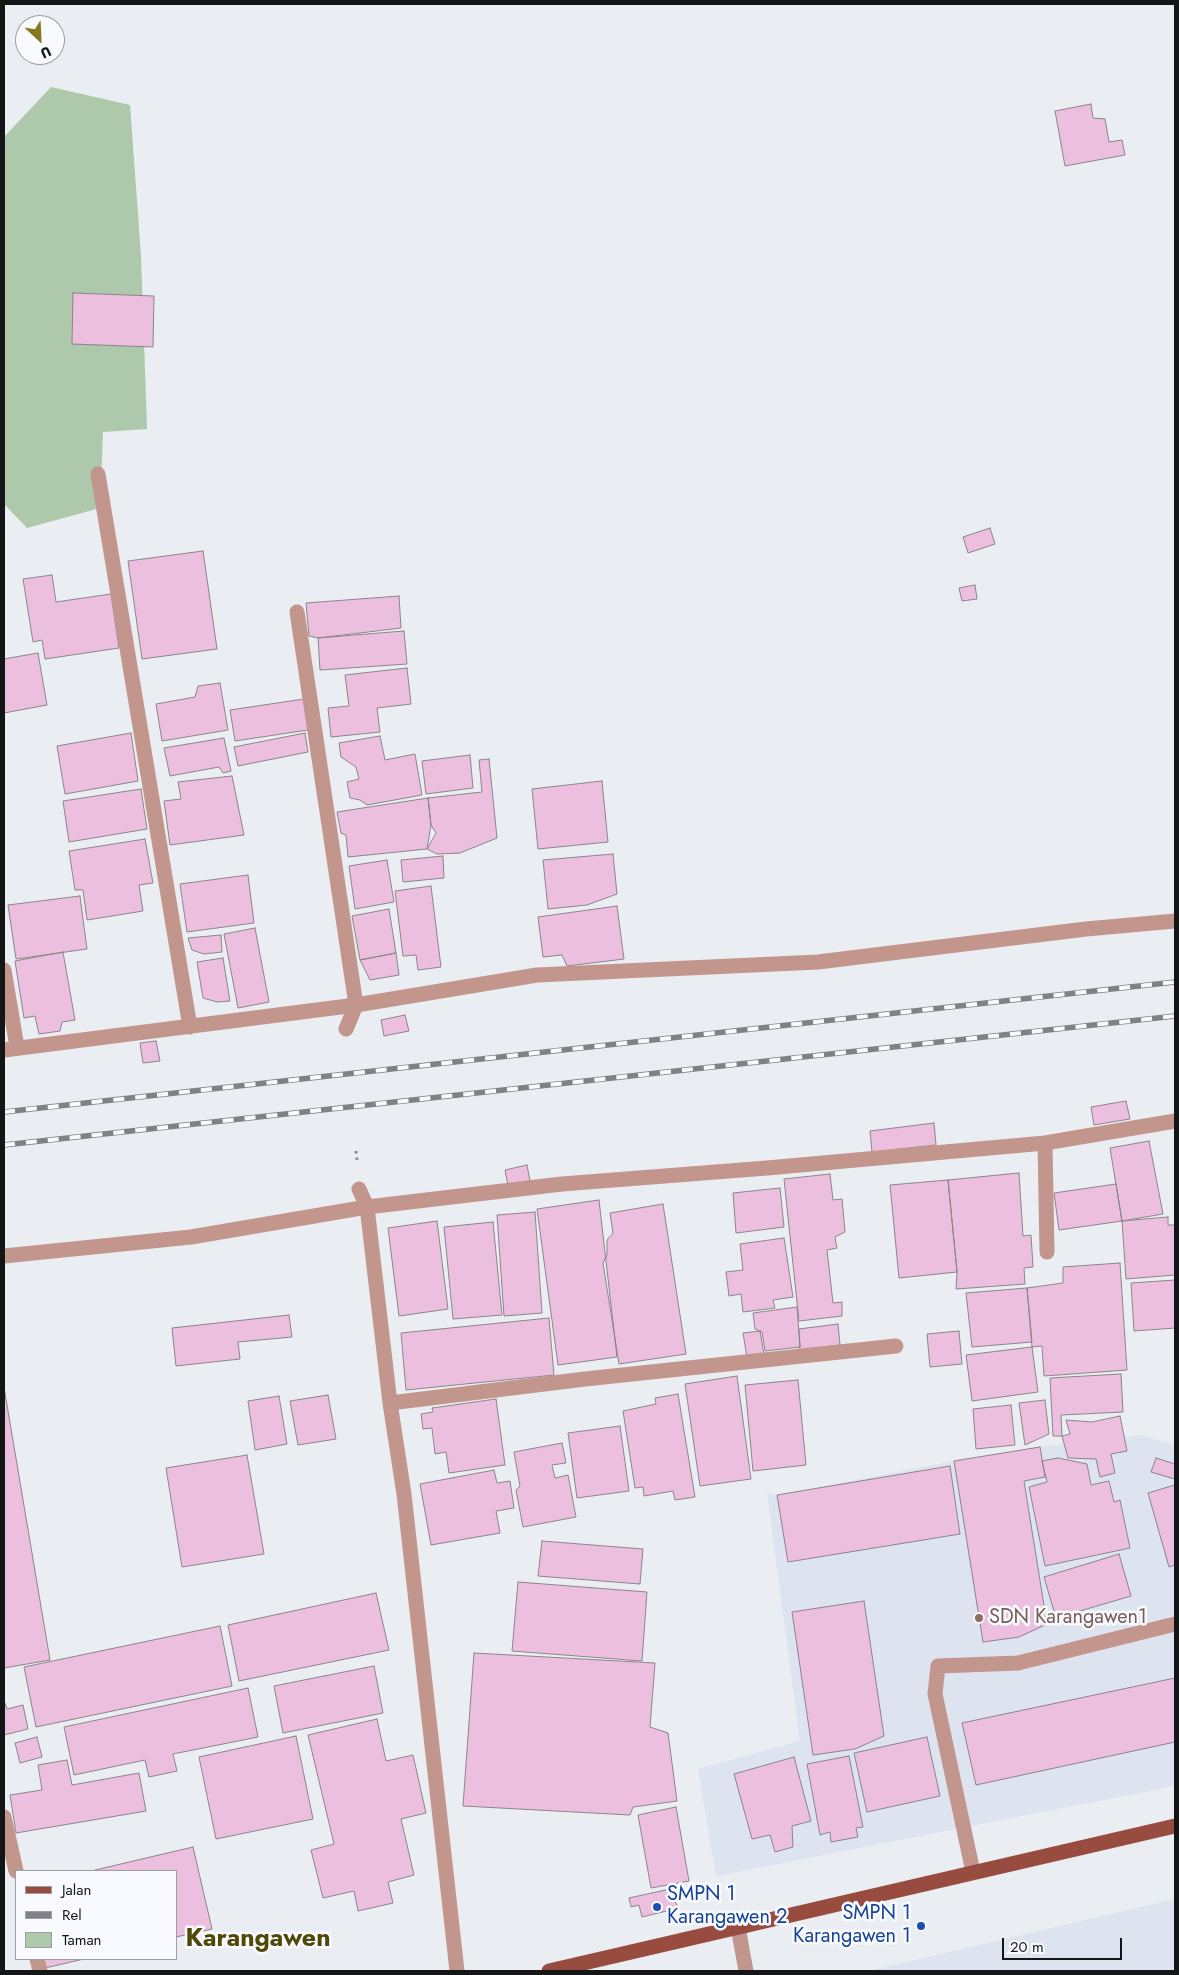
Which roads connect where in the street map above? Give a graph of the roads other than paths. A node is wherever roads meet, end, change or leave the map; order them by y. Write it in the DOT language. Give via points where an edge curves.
graph roads {
  1 [pos="98,474"];
  2 [pos="297,612"];
  3 [pos="1175,920"];
  4 [pos="4,970"];
  5 [pos="356,1005"];
  6 [pos="190,1027"];
  7 [pos="346,1029"];
  8 [pos="10,1048"];
  9 [pos="1175,1122"];
  10 [pos="1046,1143"];
  11 [pos="359,1189"];
  12 [pos="367,1207"];
  13 [pos="1047,1252"];
  14 [pos="4,1256"];
  15 [pos="896,1346"];
  16 [pos="390,1403"];
  17 [pos="1175,1624"];
  18 [pos="4,1817"];
  19 [pos="1175,1826"];
  20 [pos="16,1870"];
  21 [pos="973,1872"];
  22 [pos="738,1927"];
  23 [pos="457,1971"];
  24 [pos="549,1971"];
  25 [pos="746,1971"];
  1 -- 6 [label="street"];
  2 -- 5 [label="street"];
  3 -- 5 [label="street" via="818,962 537,975"];
  4 -- 8 [label="street"];
  5 -- 6 [label="street"];
  5 -- 7 [label="street"];
  6 -- 8 [label="street"];
  9 -- 10 [label="street"];
  10 -- 12 [label="street" via="562,1184"];
  10 -- 13 [label="street"];
  11 -- 12 [label="street"];
  12 -- 14 [label="street" via="191,1237"];
  12 -- 16 [label="street"];
  15 -- 16 [label="street"];
  16 -- 23 [label="street" via="404,1494"];
  17 -- 21 [label="street" via="1018,1663 938,1666 935,1694"];
  18 -- 20 [label="street"];
  19 -- 21 [label="main road"];
  21 -- 22 [label="main road"];
  22 -- 24 [label="main road"];
  22 -- 25 [label="street"];
}
